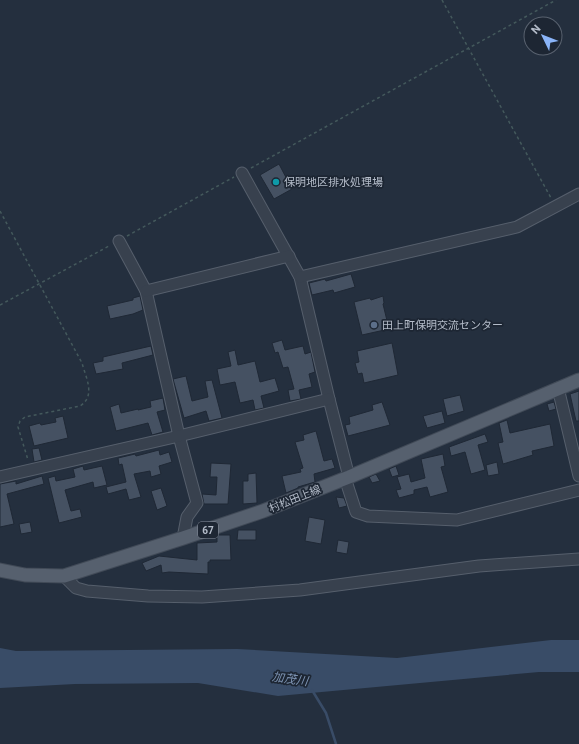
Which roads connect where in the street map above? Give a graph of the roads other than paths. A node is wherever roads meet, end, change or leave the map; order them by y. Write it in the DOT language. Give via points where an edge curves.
graph roads {
  1 [pos="242,172"];
  2 [pos="579,194"];
  3 [pos="119,240"];
  4 [pos="288,256"];
  5 [pos="300,277"];
  6 [pos="146,291"];
  7 [pos="579,380"];
  8 [pos="558,388"];
  9 [pos="329,399"];
  10 [pos="179,436"];
  11 [pos="579,476"];
  12 [pos="0,477"];
  13 [pos="347,477"];
  14 [pos="579,490"];
  15 [pos="183,538"];
  16 [pos="579,559"];
  17 [pos="0,570"];
  18 [pos="64,576"];
  1 -- 4 [label="street"];
  2 -- 5 [label="street" via="517,227"];
  3 -- 6 [label="street"];
  4 -- 5 [label="street"];
  4 -- 6 [label="street"];
  5 -- 9 [label="street"];
  6 -- 10 [label="street"];
  7 -- 8 [label="main road, 村松田上線 / 67"];
  8 -- 11 [label="street"];
  8 -- 13 [label="main road, 村松田上線 / 67"];
  9 -- 10 [label="street"];
  9 -- 13 [label="street"];
  10 -- 12 [label="street"];
  10 -- 15 [label="street" via="197,503 187,517"];
  13 -- 14 [label="street" via="356,512 368,516 457,520"];
  13 -- 15 [label="main road, 村松田上線 / 67" via="263,512"];
  15 -- 18 [label="main road, 村松田上線 / 67"];
  16 -- 18 [label="street" via="479,566 300,590 202,597 87,591 76,588"];
  17 -- 18 [label="main road, 村松田上線 / 67" via="24,575"];
}
